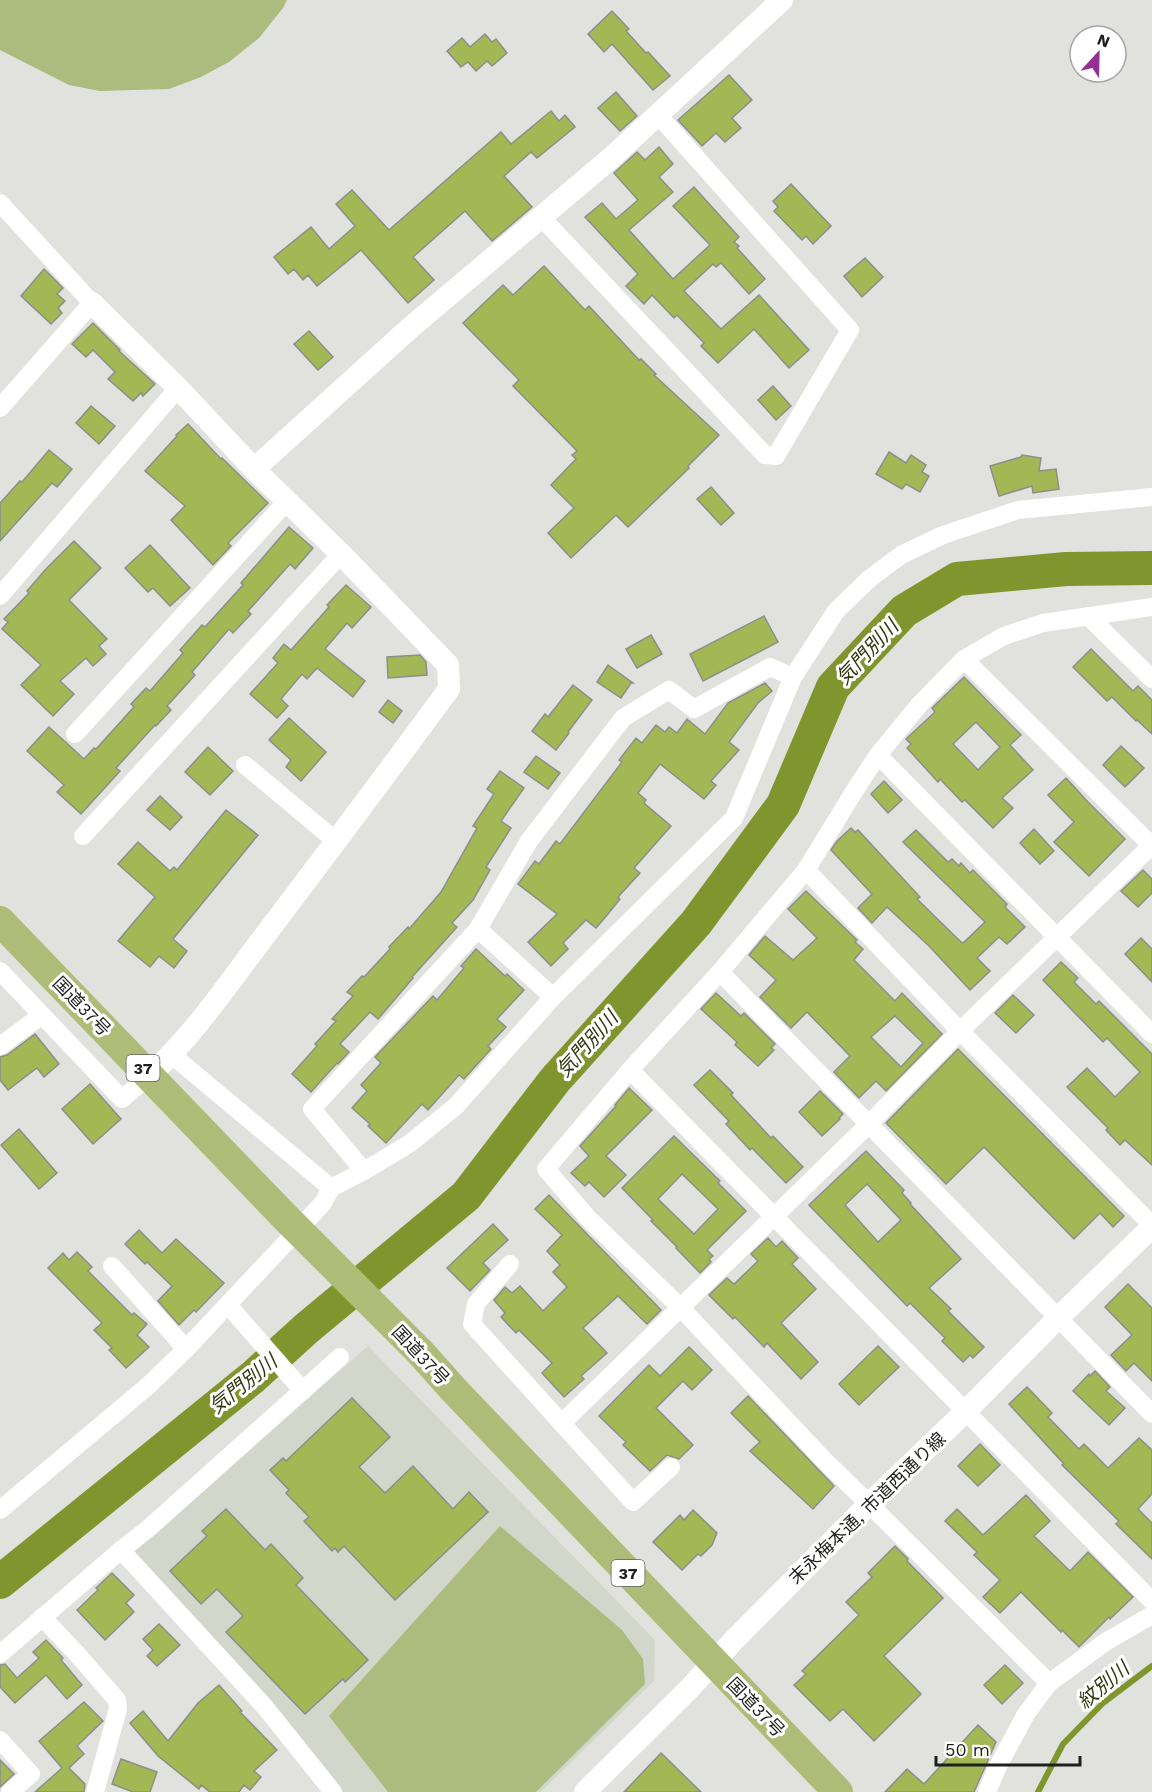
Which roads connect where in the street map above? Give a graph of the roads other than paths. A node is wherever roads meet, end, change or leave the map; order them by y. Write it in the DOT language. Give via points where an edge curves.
graph roads {
  1 [pos="782,0"];
  2 [pos="658,115"];
  3 [pos="0,203"];
  4 [pos="542,218"];
  5 [pos="92,303"];
  6 [pos="178,388"];
  7 [pos="0,408"];
  8 [pos="254,469"];
  9 [pos="1152,497"];
  10 [pos="287,501"];
  11 [pos="341,554"];
  12 [pos="0,596"];
  13 [pos="1152,607"];
  14 [pos="1088,616"];
  15 [pos="964,659"];
  16 [pos="793,678"];
  17 [pos="1152,679"];
  18 [pos="75,734"];
  19 [pos="878,755"];
  20 [pos="245,765"];
  21 [pos="83,836"];
  22 [pos="338,842"];
  23 [pos="1152,845"];
  24 [pos="806,870"];
  25 [pos="0,921"];
  26 [pos="478,930"];
  27 [pos="1058,937"];
  28 [pos="0,971"];
  29 [pos="720,972"];
  30 [pos="553,997"];
  31 [pos="42,1016"];
  32 [pos="960,1032"];
  33 [pos="1152,1034"];
  34 [pos="0,1046"];
  35 [pos="172,1055"];
  36 [pos="630,1070"];
  37 [pos="150,1075"];
  38 [pos="869,1124"];
  39 [pos="364,1171"];
  40 [pos="331,1188"];
  41 [pos="773,1217"];
  42 [pos="1152,1226"];
  43 [pos="510,1263"];
  44 [pos="112,1266"];
  45 [pos="680,1307"];
  46 [pos="231,1308"];
  47 [pos="1058,1318"];
  48 [pos="186,1349"];
  49 [pos="340,1358"];
  50 [pos="298,1385"];
  51 [pos="966,1411"];
  52 [pos="1152,1414"];
  53 [pos="561,1423"];
  54 [pos="670,1467"];
  55 [pos="869,1504"];
  56 [pos="0,1509"];
  57 [pos="121,1550"];
  58 [pos="1152,1601"];
  59 [pos="1152,1615"];
  60 [pos="42,1617"];
  61 [pos="0,1654"];
  62 [pos="714,1662"];
  63 [pos="1049,1683"];
  64 [pos="0,1740"];
  65 [pos="10,1792"];
  66 [pos="95,1792"];
  67 [pos="333,1792"];
  68 [pos="585,1792"];
  69 [pos="838,1792"];
  70 [pos="987,1792"];
  1 -- 2 [label="street"];
  2 -- 4 [label="street"];
  2 -- 4 [label="street" via="850,330 776,456 765,455"];
  3 -- 5 [label="street"];
  4 -- 8 [label="street" via="410,328"];
  5 -- 6 [label="street"];
  5 -- 7 [label="street"];
  6 -- 8 [label="street"];
  6 -- 12 [label="street"];
  8 -- 10 [label="street"];
  9 -- 16 [label="street" via="1018,510 943,535 901,555 836,611"];
  10 -- 11 [label="street"];
  10 -- 18 [label="street"];
  11 -- 21 [label="street"];
  11 -- 22 [label="street" via="448,665 449,689"];
  13 -- 14 [label="street"];
  14 -- 15 [label="street" via="1043,623 1004,636"];
  14 -- 17 [label="street"];
  15 -- 19 [label="street"];
  15 -- 23 [label="street"];
  16 -- 26 [label="street" via="770,667 694,709 669,690 623,718 529,841"];
  16 -- 30 [label="street" via="734,818"];
  19 -- 24 [label="street"];
  19 -- 27 [label="street"];
  20 -- 22 [label="street"];
  22 -- 35 [label="street"];
  23 -- 27 [label="street"];
  24 -- 29 [label="street"];
  24 -- 32 [label="street"];
  25 -- 37 [label="highway, 国道37号 / 37"];
  26 -- 30 [label="street"];
  26 -- 39 [label="street" via="312,1109"];
  27 -- 32 [label="street"];
  27 -- 33 [label="street"];
  28 -- 31 [label="street"];
  29 -- 36 [label="street"];
  29 -- 38 [label="street"];
  30 -- 39 [label="street" via="456,1106 409,1144"];
  31 -- 34 [label="street"];
  31 -- 37 [label="street" via="122,1099"];
  32 -- 38 [label="street"];
  32 -- 42 [label="street"];
  35 -- 37 [label="street"];
  35 -- 40 [label="street"];
  36 -- 41 [label="street"];
  36 -- 45 [label="street" via="546,1169 588,1218"];
  37 -- 62 [label="highway, 国道37号 / 37"];
  38 -- 41 [label="street"];
  38 -- 47 [label="street"];
  39 -- 40 [label="street"];
  40 -- 46 [label="street" via="323,1203"];
  41 -- 45 [label="street"];
  41 -- 51 [label="street"];
  42 -- 47 [label="street, 末永梅本通, 市道西通り線"];
  43 -- 53 [label="street" via="476,1304 472,1324"];
  44 -- 48 [label="street"];
  45 -- 53 [label="street"];
  45 -- 55 [label="street"];
  46 -- 48 [label="street"];
  46 -- 50 [label="street"];
  47 -- 51 [label="street, 末永梅本通, 市道西通り線"];
  47 -- 52 [label="street"];
  48 -- 56 [label="street" via="149,1385"];
  49 -- 50 [label="street"];
  50 -- 57 [label="street" via="149,1528"];
  51 -- 55 [label="street, 末永梅本通, 市道西通り線"];
  51 -- 58 [label="street"];
  53 -- 54 [label="street" via="633,1502"];
  55 -- 62 [label="street, 末永梅本通, 市道西通り線"];
  55 -- 63 [label="street"];
  57 -- 60 [label="street"];
  57 -- 67 [label="street" via="265,1707"];
  59 -- 63 [label="street" via="1107,1641"];
  60 -- 61 [label="street"];
  60 -- 66 [label="street" via="117,1700 118,1709"];
  62 -- 68 [label="street, 末永梅本通, 市道西通り線"];
  62 -- 69 [label="highway, 国道37号 / 37"];
  63 -- 70 [label="street" via="1026,1714"];
  64 -- 65 [label="street" via="31,1774"];
}
